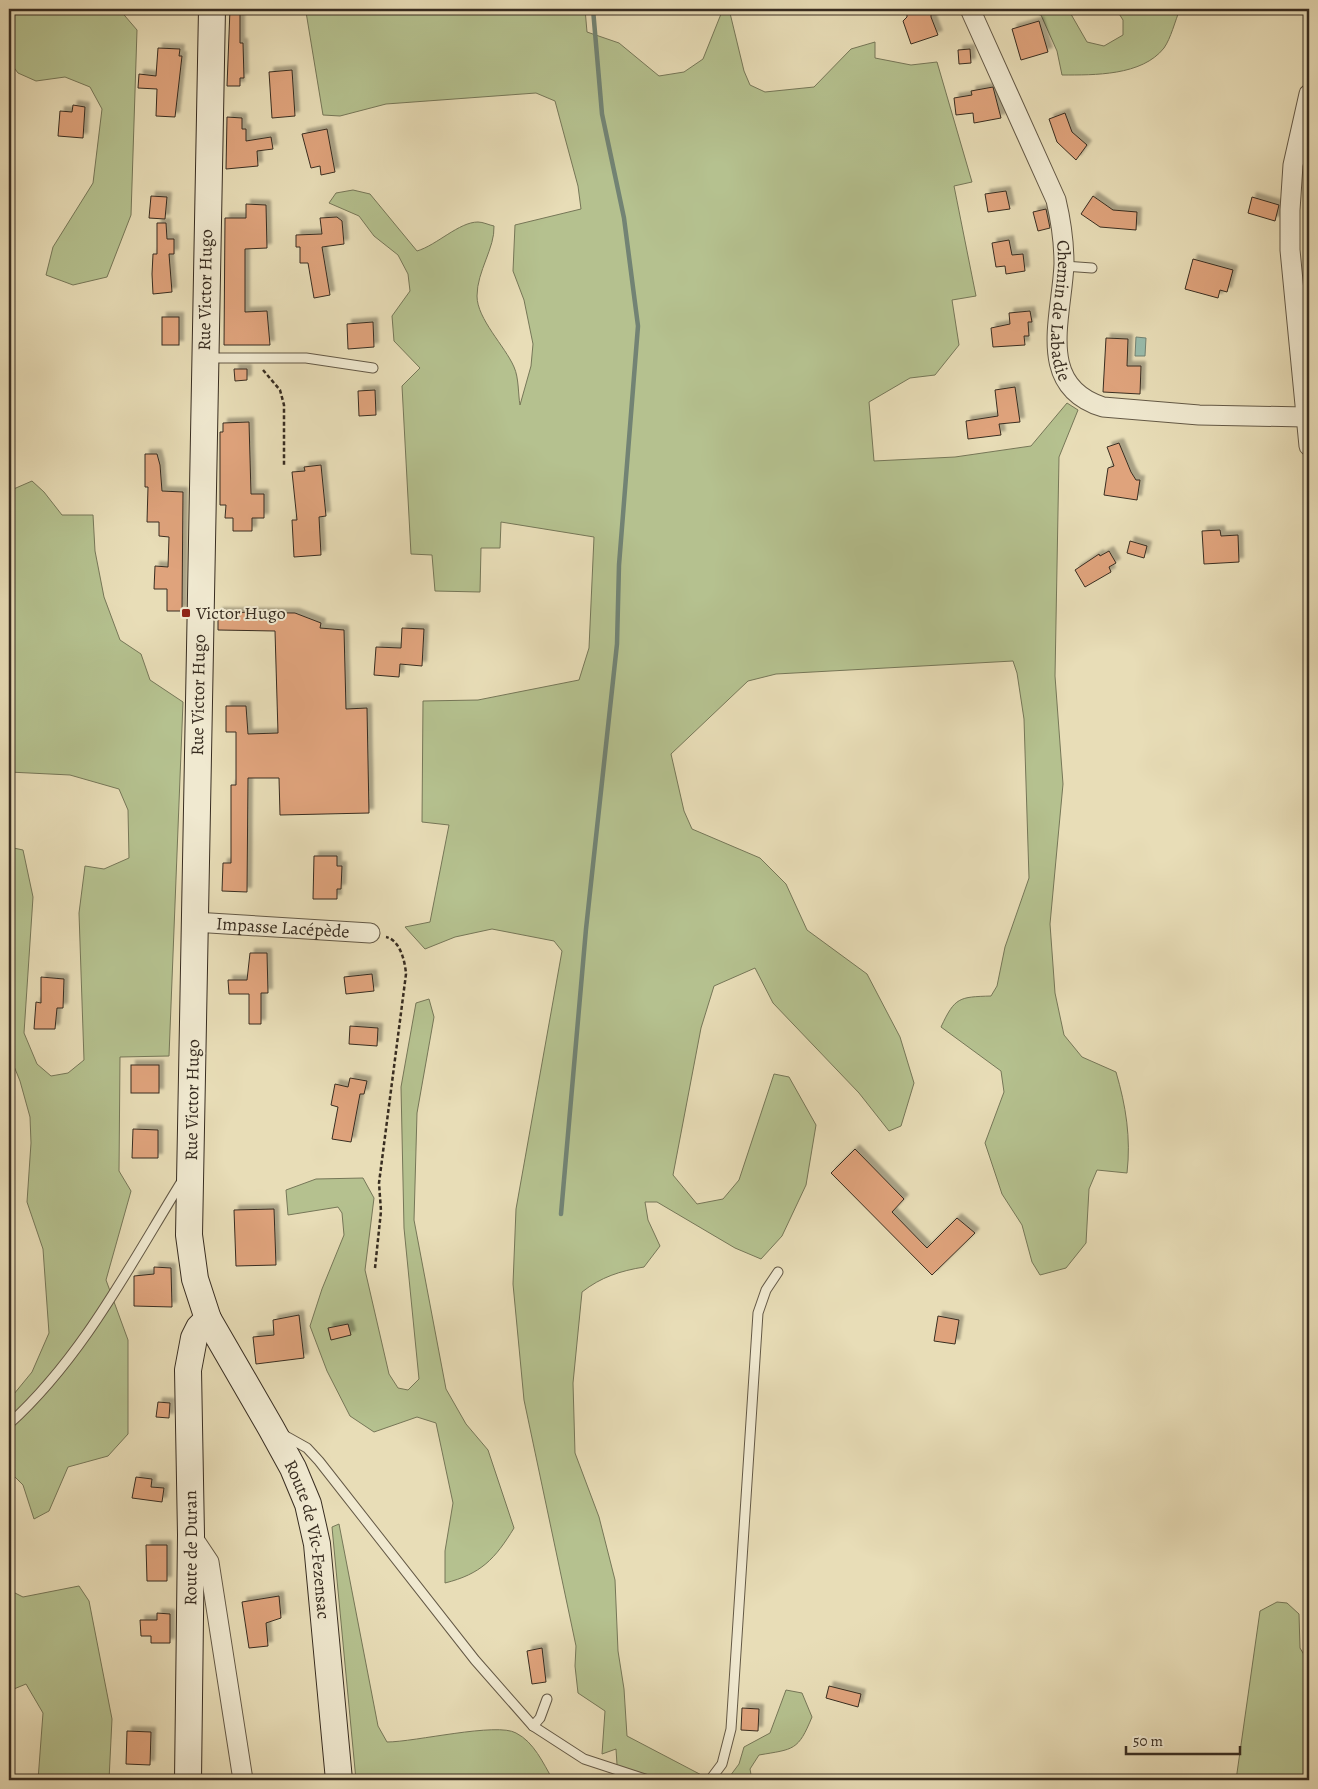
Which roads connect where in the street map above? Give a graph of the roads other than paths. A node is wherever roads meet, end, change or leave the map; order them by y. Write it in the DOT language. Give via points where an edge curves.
graph roads {
  1 [pos="212,9"];
  2 [pos="970,9"];
  3 [pos="1309,94"];
  4 [pos="1064,266"];
  5 [pos="1092,268"];
  6 [pos="204,358"];
  7 [pos="372,368"];
  8 [pos="1306,416"];
  9 [pos="1309,446"];
  10 [pos="194,922"];
  11 [pos="370,933"];
  12 [pos="190,1168"];
  13 [pos="778,1272"];
  14 [pos="208,1319"];
  15 [pos="9,1424"];
  16 [pos="271,1428"];
  17 [pos="191,1535"];
  18 [pos="546,1699"];
  19 [pos="533,1726"];
  20 [pos="188,1780"];
  21 [pos="243,1780"];
  22 [pos="339,1780"];
  23 [pos="648,1780"];
  24 [pos="710,1780"];
  1 -- 6 [label="main road, Rue Victor Hugo"];
  2 -- 4 [label="street, Chemin de Labadie" via="1056,200 1063,228"];
  3 -- 8 [label="street" via="1293,165 1290,210 1290,250"];
  4 -- 5 [label="lane"];
  4 -- 8 [label="street, Chemin de Labadie" via="1057,323 1058,360 1068,385 1088,402 1103,407 1199,415"];
  6 -- 7 [label="lane" via="306,358"];
  6 -- 10 [label="main road, Rue Victor Hugo"];
  8 -- 9 [label="street"];
  10 -- 11 [label="street, Impasse Lacépède"];
  10 -- 12 [label="main road, Rue Victor Hugo"];
  12 -- 14 [label="main road, Rue Victor Hugo" via="189,1235 195,1279"];
  12 -- 15 [label="lane" via="73,1356 36,1400"];
  13 -- 24 [label="lane" via="766,1290 758,1313 731,1729 722,1764"];
  14 -- 16 [label="main road, Route de Vic-Fezensac"];
  14 -- 17 [label="main road, Route de Duran" via="194,1338 188,1370"];
  16 -- 19 [label="lane" via="307,1448 319,1461 475,1660"];
  16 -- 22 [label="main road, Route de Vic-Fezensac" via="308,1504 318,1544"];
  17 -- 20 [label="main road, Route de Duran"];
  17 -- 21 [label="street" via="209,1562"];
  18 -- 19 [label="lane" via="540,1718"];
  19 -- 23 [label="lane" via="584,1759"];
}
